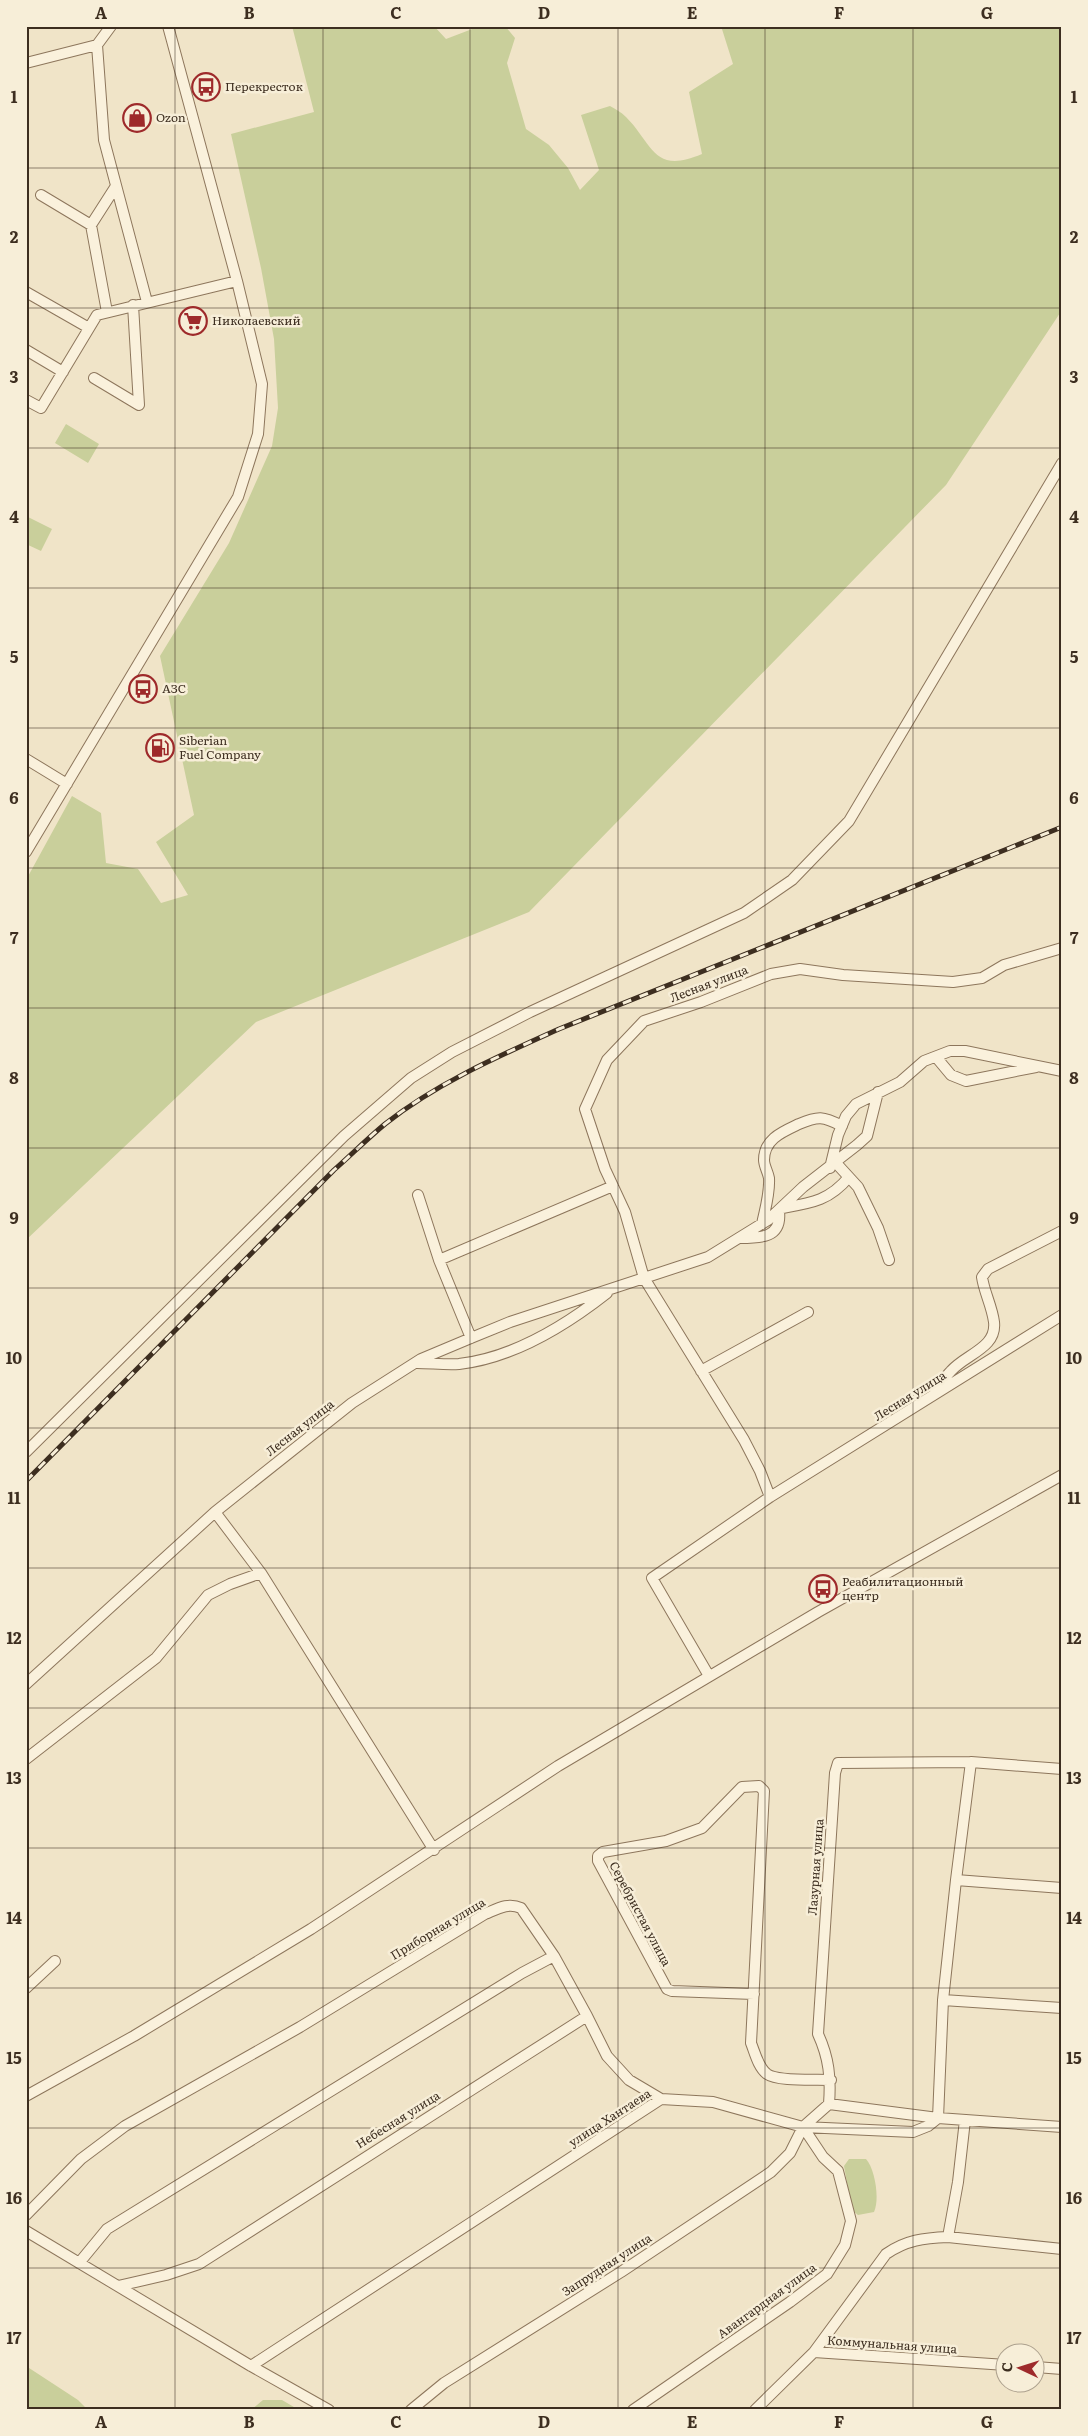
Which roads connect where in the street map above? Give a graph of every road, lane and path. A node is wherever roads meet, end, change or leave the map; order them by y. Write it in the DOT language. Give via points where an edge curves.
graph roads {
  1 [pos="111,26"];
  2 [pos="168,26"];
  3 [pos="97,45"];
  4 [pos="26,63"];
  5 [pos="116,186"];
  6 [pos="41,195"];
  7 [pos="91,225"];
  8 [pos="237,281"];
  9 [pos="26,292"];
  10 [pos="147,302"];
  11 [pos="133,305"];
  12 [pos="107,312"];
  13 [pos="89,328"];
  14 [pos="26,350"];
  15 [pos="63,372"];
  16 [pos="94,378"];
  17 [pos="26,400"];
  18 [pos="1062,463"];
  19 [pos="26,760"];
  20 [pos="66,784"];
  21 [pos="26,852"];
  22 [pos="1062,948"];
  23 [pos="936,1057"];
  24 [pos="1037,1066"];
  25 [pos="1062,1071"];
  26 [pos="878,1092"];
  27 [pos="842,1126"];
  28 [pos="833,1166"];
  29 [pos="849,1177"];
  30 [pos="613,1186"];
  31 [pos="418,1195"];
  32 [pos="781,1209"];
  33 [pos="762,1224"];
  34 [pos="1062,1231"];
  35 [pos="739,1238"];
  36 [pos="439,1260"];
  37 [pos="889,1260"];
  38 [pos="644,1278"];
  39 [pos="613,1288"];
  40 [pos="808,1312"];
  41 [pos="1062,1315"];
  42 [pos="472,1338"];
  43 [pos="416,1363"];
  44 [pos="701,1371"];
  45 [pos="930,1398"];
  46 [pos="26,1452"];
  47 [pos="1062,1475"];
  48 [pos="770,1497"];
  49 [pos="215,1512"];
  50 [pos="261,1574"];
  51 [pos="709,1676"];
  52 [pos="26,1684"];
  53 [pos="26,1759"];
  54 [pos="971,1762"];
  55 [pos="1062,1769"];
  56 [pos="434,1850"];
  57 [pos="956,1880"];
  58 [pos="1062,1888"];
  59 [pos="554,1956"];
  60 [pos="55,1961"];
  61 [pos="26,1988"];
  62 [pos="754,1994"];
  63 [pos="943,2000"];
  64 [pos="1062,2008"];
  65 [pos="587,2016"];
  66 [pos="831,2080"];
  67 [pos="26,2096"];
  68 [pos="661,2099"];
  69 [pos="829,2104"];
  70 [pos="938,2118"];
  71 [pos="965,2120"];
  72 [pos="803,2127"];
  73 [pos="1062,2127"];
  74 [pos="26,2215"];
  75 [pos="26,2231"];
  76 [pos="948,2237"];
  77 [pos="1062,2249"];
  78 [pos="79,2263"];
  79 [pos="118,2286"];
  80 [pos="814,2352"];
  81 [pos="996,2364"];
  82 [pos="251,2366"];
  83 [pos="1046,2368"];
  84 [pos="1062,2369"];
  85 [pos="329,2410"];
  86 [pos="411,2410"];
  87 [pos="633,2410"];
  88 [pos="755,2410"];
  1 -- 3 [label="street"];
  2 -- 8 [label="street"];
  3 -- 4 [label="street"];
  3 -- 5 [label="street" via="104,140"];
  5 -- 7 [label="street"];
  5 -- 10 [label="street"];
  6 -- 7 [label="street"];
  7 -- 12 [label="street"];
  8 -- 10 [label="street"];
  8 -- 20 [label="street" via="262,384 258,434 238,497"];
  9 -- 13 [label="street"];
  10 -- 11 [label="street"];
  11 -- 12 [label="street"];
  11 -- 16 [label="street" via="139,405"];
  12 -- 13 [label="street" via="97,315"];
  13 -- 15 [label="street"];
  14 -- 15 [label="street"];
  15 -- 17 [label="street" via="41,408"];
  18 -- 46 [label="street" via="849,821 792,880 744,913 530,1012 452,1052 411,1078 344,1136"];
  19 -- 20 [label="street"];
  20 -- 21 [label="street"];
  22 -- 30 [label="street, Лесная улица" via="1004,965 982,978 953,982 800,970 770,974 644,1021 608,1060 585,1109"];
  23 -- 24 [label="street" via="965,1051"];
  23 -- 24 [label="street" via="951,1075 966,1081"];
  23 -- 26 [label="street" via="924,1061 900,1082"];
  24 -- 25 [label="street"];
  26 -- 27 [label="street" via="856,1104"];
  26 -- 28 [label="street, Лесная улица" via="867,1136"];
  27 -- 28 [label="street"];
  27 -- 33 [label="street" via="825,1118 814,1118 777,1134 766,1147 764,1161 768,1198"];
  28 -- 29 [label="street"];
  28 -- 32 [label="street, Лесная улица" via="803,1187"];
  29 -- 32 [label="street" via="824,1199"];
  29 -- 37 [label="street" via="858,1187 878,1228"];
  30 -- 36 [label="street"];
  30 -- 38 [label="street, Лесная улица" via="625,1212"];
  31 -- 36 [label="street"];
  32 -- 33 [label="street, Лесная улица"];
  32 -- 35 [label="street" via="776,1230 755,1238"];
  33 -- 35 [label="street, Лесная улица"];
  34 -- 45 [label="street" via="988,1269 982,1277 994,1320 994,1334 988,1344 951,1371"];
  35 -- 38 [label="street, Лесная улица" via="708,1257"];
  36 -- 42 [label="street"];
  38 -- 39 [label="street, Лесная улица"];
  38 -- 44 [label="street"];
  39 -- 42 [label="street, Лесная улица"];
  39 -- 43 [label="street" via="581,1314 508,1352 458,1364"];
  40 -- 44 [label="street"];
  41 -- 45 [label="street, Лесная улица"];
  42 -- 43 [label="street, Лесная улица"];
  43 -- 49 [label="street, Лесная улица" via="352,1403"];
  44 -- 48 [label="street" via="756,1463"];
  45 -- 48 [label="street, Лесная улица"];
  47 -- 51 [label="street"];
  48 -- 51 [label="street, Лесная улица" via="652,1578"];
  49 -- 50 [label="street"];
  49 -- 52 [label="street, Лесная улица"];
  50 -- 53 [label="street" via="208,1595 156,1658"];
  50 -- 56 [label="street"];
  51 -- 56 [label="street" via="558,1766"];
  54 -- 55 [label="street, Лазурная улица"];
  54 -- 57 [label="street"];
  54 -- 66 [label="street, Лазурная улица" via="838,1763 818,2034 827,2053"];
  56 -- 67 [label="street" via="142,2031"];
  57 -- 58 [label="street"];
  57 -- 63 [label="street"];
  59 -- 65 [label="street, Приборная улица"];
  59 -- 74 [label="street, Приборная улица" via="521,1908 503,1906 485,1914 300,2027 126,2126 81,2159"];
  59 -- 78 [label="street" via="107,2229"];
  60 -- 61 [label="street"];
  62 -- 62 [label="street, Серебристая улица" via="764,1791 759,1786 742,1787 702,1828 666,1841 603,1852 598,1860 667,1989"];
  62 -- 66 [label="street, Серебристая улица" via="751,2042 758,2062 768,2074 779,2078"];
  63 -- 64 [label="street"];
  63 -- 70 [label="street"];
  65 -- 68 [label="street" via="607,2056 629,2080"];
  65 -- 79 [label="street, Небесная улица" via="199,2264"];
  66 -- 69 [label="street, Лазурная улица"];
  68 -- 72 [label="street, улица Хантаева" via="713,2102"];
  68 -- 82 [label="street, улица Хантаева"];
  69 -- 70 [label="street"];
  69 -- 72 [label="street"];
  70 -- 71 [label="street"];
  70 -- 72 [label="street, улица Хантаева" via="913,2132"];
  71 -- 73 [label="street"];
  71 -- 76 [label="street"];
  72 -- 86 [label="street, Запрудная улица" via="790,2153 771,2172 622,2272 444,2383"];
  72 -- 87 [label="street, Авангардная улица" via="823,2157 838,2171 851,2221 845,2245 827,2274"];
  75 -- 78 [label="street"];
  76 -- 77 [label="street, Коммунальная улица"];
  76 -- 80 [label="street, Коммунальная улица" via="920,2238 886,2254"];
  78 -- 79 [label="street"];
  79 -- 82 [label="street"];
  80 -- 81 [label="street, Коммунальная улица"];
  80 -- 88 [label="street"];
  82 -- 85 [label="street"];
  83 -- 84 [label="street"];
}
